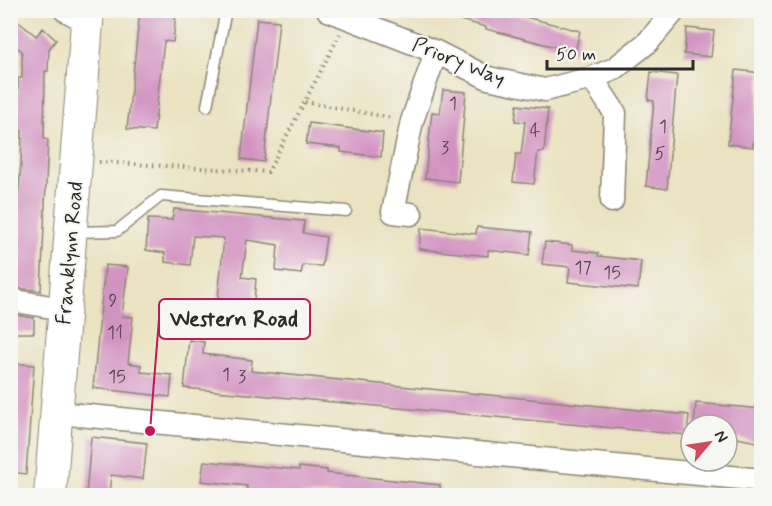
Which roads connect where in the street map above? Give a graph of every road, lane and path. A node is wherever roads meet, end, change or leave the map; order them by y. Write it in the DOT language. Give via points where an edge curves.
graph roads {
  1 [pos="226,10"];
  2 [pos="675,10"];
  3 [pos="80,14"];
  4 [pos="338,14"];
  5 [pos="436,52"];
  6 [pos="592,78"];
  7 [pos="305,102"];
  8 [pos="207,106"];
  9 [pos="412,121"];
  10 [pos="77,164"];
  11 [pos="612,201"];
  12 [pos="346,211"];
  13 [pos="411,214"];
  14 [pos="70,232"];
  15 [pos="10,300"];
  16 [pos="63,309"];
  17 [pos="58,413"];
  18 [pos="762,480"];
  19 [pos="50,495"];
  1 -- 8 [label="lane"];
  2 -- 6 [label="street, Priory Way" via="648,42 614,69"];
  3 -- 10 [label="main road, Franklynn Road"];
  4 -- 5 [label="street, Priory Way"];
  4 -- 7 [label="path"];
  5 -- 6 [label="street, Priory Way" via="488,78 545,90"];
  5 -- 9 [label="street"];
  6 -- 11 [label="street" via="615,113"];
  7 -- 9 [label="path"];
  7 -- 10 [label="path" via="268,172 117,161"];
  9 -- 13 [label="street" via="393,212"];
  10 -- 14 [label="main road, Franklynn Road"];
  12 -- 14 [label="lane" via="161,196 117,231"];
  14 -- 16 [label="main road, Franklynn Road"];
  15 -- 16 [label="street"];
  16 -- 17 [label="main road, Franklynn Road"];
  17 -- 18 [label="street"];
  17 -- 19 [label="main road, Franklynn Road"];
}
